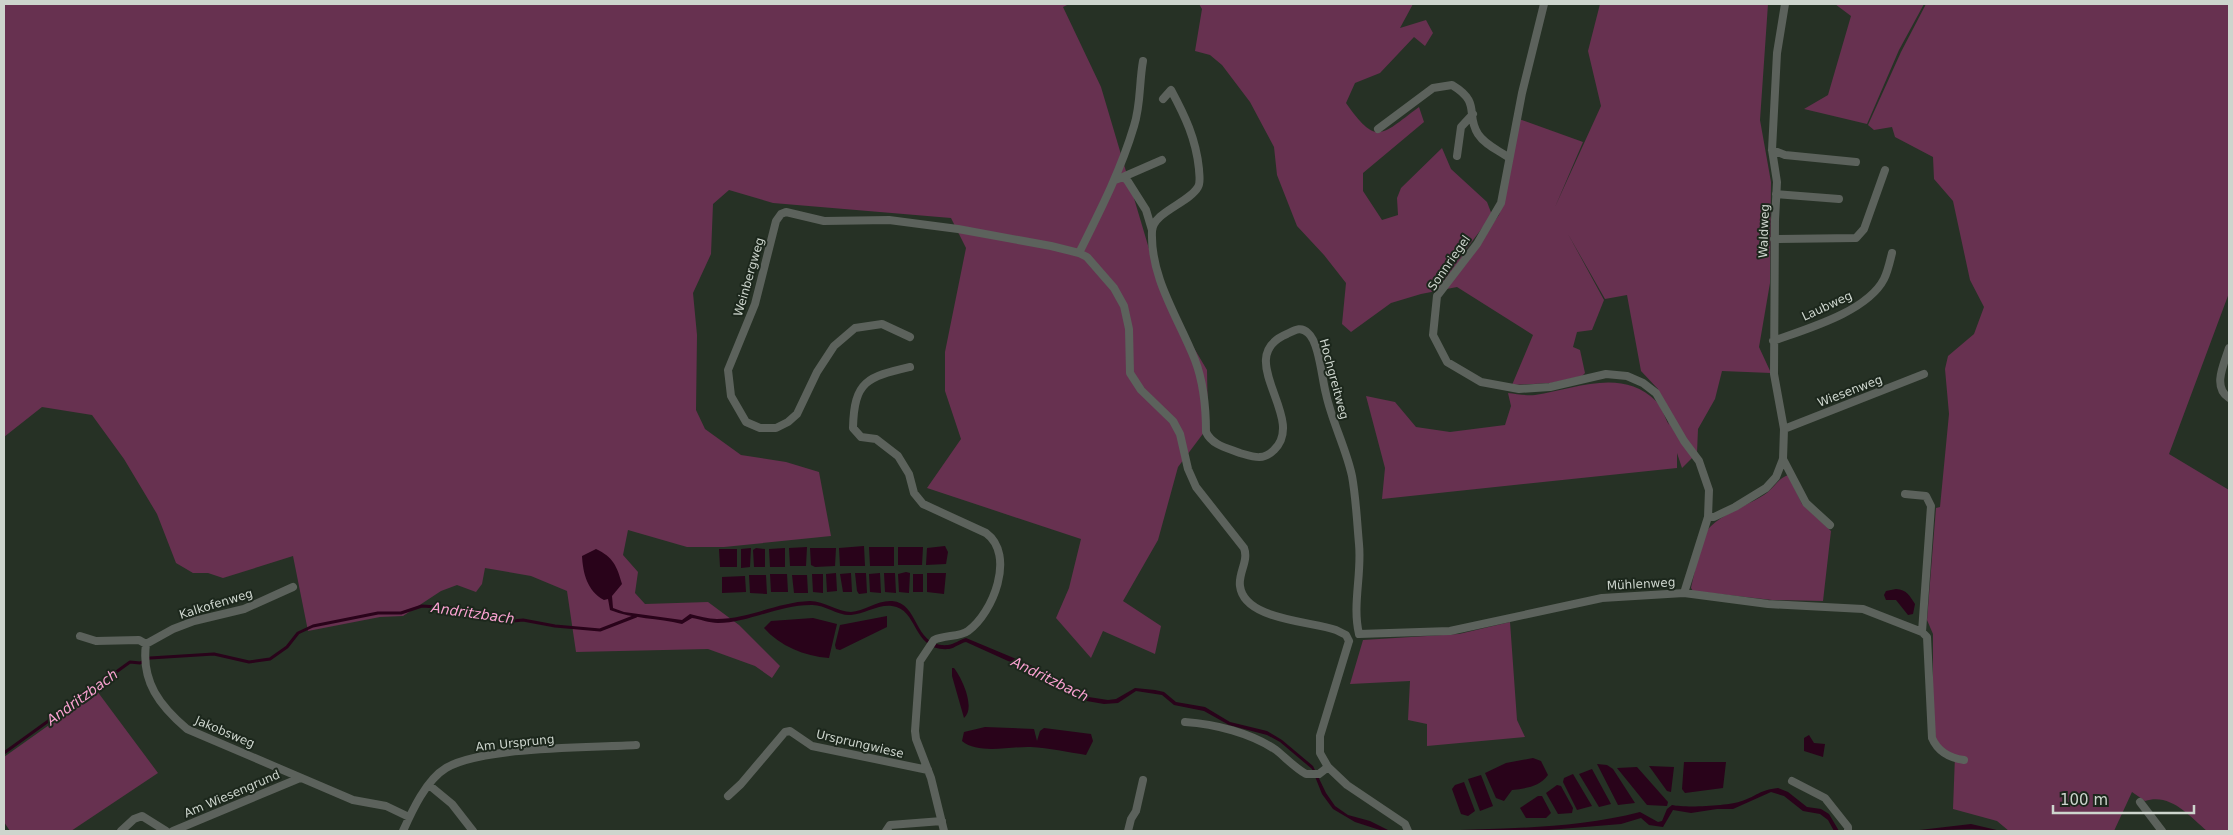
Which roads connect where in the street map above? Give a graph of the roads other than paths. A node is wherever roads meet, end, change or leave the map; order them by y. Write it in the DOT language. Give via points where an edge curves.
graph roads {
  1 [pos="1544,4"];
  2 [pos="1785,4"];
  3 [pos="1143,61"];
  4 [pos="1163,99"];
  5 [pos="1473,114"];
  6 [pos="1378,129"];
  7 [pos="1772,150"];
  8 [pos="1457,156"];
  9 [pos="1508,157"];
  10 [pos="1162,160"];
  11 [pos="1856,162"];
  12 [pos="1885,170"];
  13 [pos="1123,177"];
  14 [pos="1115,180"];
  15 [pos="1776,194"];
  16 [pos="1839,199"];
  17 [pos="1152,230"];
  18 [pos="1774,239"];
  19 [pos="1892,252"];
  20 [pos="1080,253"];
  21 [pos="910,337"];
  22 [pos="1773,341"];
  23 [pos="2229,348"];
  24 [pos="910,367"];
  25 [pos="1924,374"];
  26 [pos="2229,398"];
  27 [pos="1784,429"];
  28 [pos="1782,459"];
  29 [pos="1904,494"];
  30 [pos="1708,517"];
  31 [pos="1830,525"];
  32 [pos="293,587"];
  33 [pos="1684,593"];
  34 [pos="1922,632"];
  35 [pos="1359,634"];
  36 [pos="80,636"];
  37 [pos="1349,641"];
  38 [pos="146,644"];
  39 [pos="1185,722"];
  40 [pos="636,745"];
  41 [pos="1964,760"];
  42 [pos="1328,767"];
  43 [pos="928,770"];
  44 [pos="300,778"];
  45 [pos="1143,780"];
  46 [pos="1792,781"];
  47 [pos="429,785"];
  48 [pos="728,796"];
  49 [pos="2140,802"];
  50 [pos="409,817"];
  51 [pos="942,821"];
  52 [pos="121,831"];
  53 [pos="166,831"];
  54 [pos="173,831"];
  55 [pos="403,831"];
  56 [pos="473,831"];
  57 [pos="886,831"];
  58 [pos="944,831"];
  59 [pos="1128,831"];
  60 [pos="1408,831"];
  61 [pos="1848,831"];
  62 [pos="2162,831"];
  1 -- 9 [label="street, Sonnriegel"];
  2 -- 7 [label="street, Waldweg" via="1777,53"];
  3 -- 14 [label="street" via="1134,126"];
  4 -- 17 [label="street" via="1171,90 1188,121 1197,154 1199,186 1164,214"];
  5 -- 6 [label="street" via="1465,93 1452,85 1433,88"];
  5 -- 8 [label="street" via="1461,128"];
  5 -- 9 [label="street" via="1476,132 1484,142"];
  7 -- 11 [label="street" via="1785,155"];
  7 -- 15 [label="street, Waldweg"];
  9 -- 30 [label="street, Sonnriegel" via="1501,203 1477,244 1437,296 1434,335 1447,362 1481,382 1519,389 1550,387 1606,374 1627,376 1643,383 1656,393 1699,461 1708,482"];
  10 -- 13 [label="street"];
  12 -- 18 [label="street" via="1864,229 1856,238"];
  13 -- 14 [label="street"];
  13 -- 17 [label="street, Hochgreitweg" via="1146,210"];
  14 -- 20 [label="street"];
  15 -- 16 [label="street"];
  15 -- 18 [label="street, Waldweg"];
  17 -- 35 [label="street, Hochgreitweg" via="1161,283 1196,363 1206,432 1211,440 1261,458 1277,448 1283,432 1266,367 1268,348 1278,337 1297,329 1305,331 1312,339 1352,476 1360,547"];
  18 -- 22 [label="street, Waldweg"];
  19 -- 22 [label="street, Laubweg" via="1884,278 1864,301 1809,328"];
  20 -- 21 [label="street, Weinbergweg" via="958,229 898,221 830,221 786,212 781,214 776,221 755,304 728,370 730,396 746,422 760,428 776,428 797,414 817,372 834,346 855,328 882,324"];
  20 -- 37 [label="street" via="1097,267 1124,306 1129,329 1130,373 1141,390 1173,421 1196,487 1244,548 1246,555 1240,585 1249,604 1270,614 1336,630 1346,635"];
  22 -- 27 [label="street, Waldweg" via="1774,374"];
  23 -- 26 [label="street" via="2219,388"];
  24 -- 43 [label="street" via="870,378 859,392 853,428 860,437 876,439 898,456 910,474 910,483 917,498 923,504 993,538 1002,564 996,591 980,618 967,632 934,640 920,662 916,739"];
  25 -- 27 [label="street, Wiesenweg"];
  27 -- 28 [label="street, Waldweg"];
  28 -- 30 [label="street, Waldweg" via="1776,477 1766,488 1714,518"];
  28 -- 31 [label="street" via="1806,503"];
  29 -- 34 [label="street" via="1926,496 1931,506"];
  30 -- 33 [label="street"];
  32 -- 38 [label="street, Kalkofenweg" via="244,609 173,629"];
  33 -- 34 [label="street, Mühlenweg" via="1768,604 1862,609"];
  33 -- 35 [label="street, Mühlenweg" via="1602,598 1450,631"];
  34 -- 41 [label="street" via="1928,639 1932,738 1940,750"];
  35 -- 37 [label="street"];
  36 -- 38 [label="street" via="96,641 139,640"];
  37 -- 42 [label="street" via="1319,743 1320,753"];
  38 -- 44 [label="street, Jakobsweg" via="145,667 156,696 166,711 187,729"];
  39 -- 42 [label="street" via="1212,725 1255,739 1302,772 1315,774"];
  40 -- 47 [label="street, Am Ursprung" via="478,757 444,769"];
  42 -- 60 [label="street" via="1356,792 1405,824"];
  43 -- 48 [label="street, Ursprungwiese" via="812,746 790,731 785,732"];
  43 -- 51 [label="street"];
  44 -- 50 [label="street, Jakobsweg" via="352,800 386,806"];
  44 -- 54 [label="street, Am Wiesengrund"];
  45 -- 59 [label="street"];
  46 -- 61 [label="street" via="1825,798"];
  47 -- 50 [label="street, Am Ursprung"];
  47 -- 56 [label="street" via="452,804"];
  49 -- 62 [label="street"];
  50 -- 55 [label="street, Am Ursprung"];
  51 -- 57 [label="street" via="890,825"];
  51 -- 58 [label="street"];
  52 -- 53 [label="street" via="142,816"];
}
